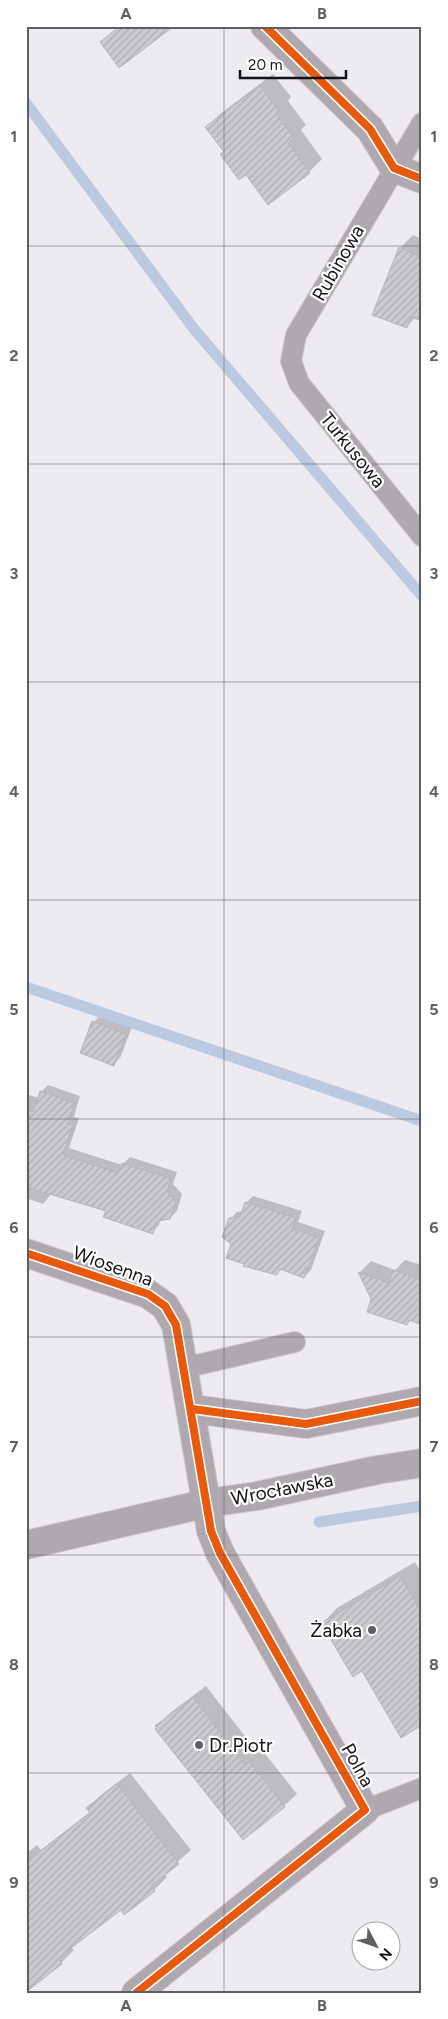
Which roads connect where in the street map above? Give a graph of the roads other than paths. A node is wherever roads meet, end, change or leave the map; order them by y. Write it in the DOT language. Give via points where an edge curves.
graph roads {
  1 [pos="264,26"];
  2 [pos="422,123"];
  3 [pos="394,168"];
  4 [pos="422,179"];
  5 [pos="291,361"];
  6 [pos="422,536"];
  7 [pos="26,1253"];
  8 [pos="295,1342"];
  9 [pos="184,1368"];
  10 [pos="422,1401"];
  11 [pos="192,1408"];
  12 [pos="422,1463"];
  13 [pos="208,1503"];
  14 [pos="26,1545"];
  15 [pos="422,1788"];
  16 [pos="365,1810"];
  17 [pos="136,1993"];
  1 -- 3 [label="street" via="370,129"];
  2 -- 3 [label="lane, Rubinowa"];
  3 -- 4 [label="street"];
  3 -- 5 [label="lane, Rubinowa" via="296,335"];
  5 -- 6 [label="lane, Turkusowa" via="299,383"];
  7 -- 9 [label="street, Wiosenna" via="148,1294 165,1306 176,1325"];
  8 -- 9 [label="lane"];
  9 -- 11 [label="street, Wiosenna"];
  10 -- 11 [label="street" via="306,1424"];
  11 -- 13 [label="street, Wiosenna"];
  12 -- 13 [label="street, Wrocławska"];
  13 -- 14 [label="street, Wrocławska"];
  13 -- 16 [label="street, Polna" via="211,1530 220,1553"];
  15 -- 16 [label="lane"];
  16 -- 17 [label="street, Polna"];
}
